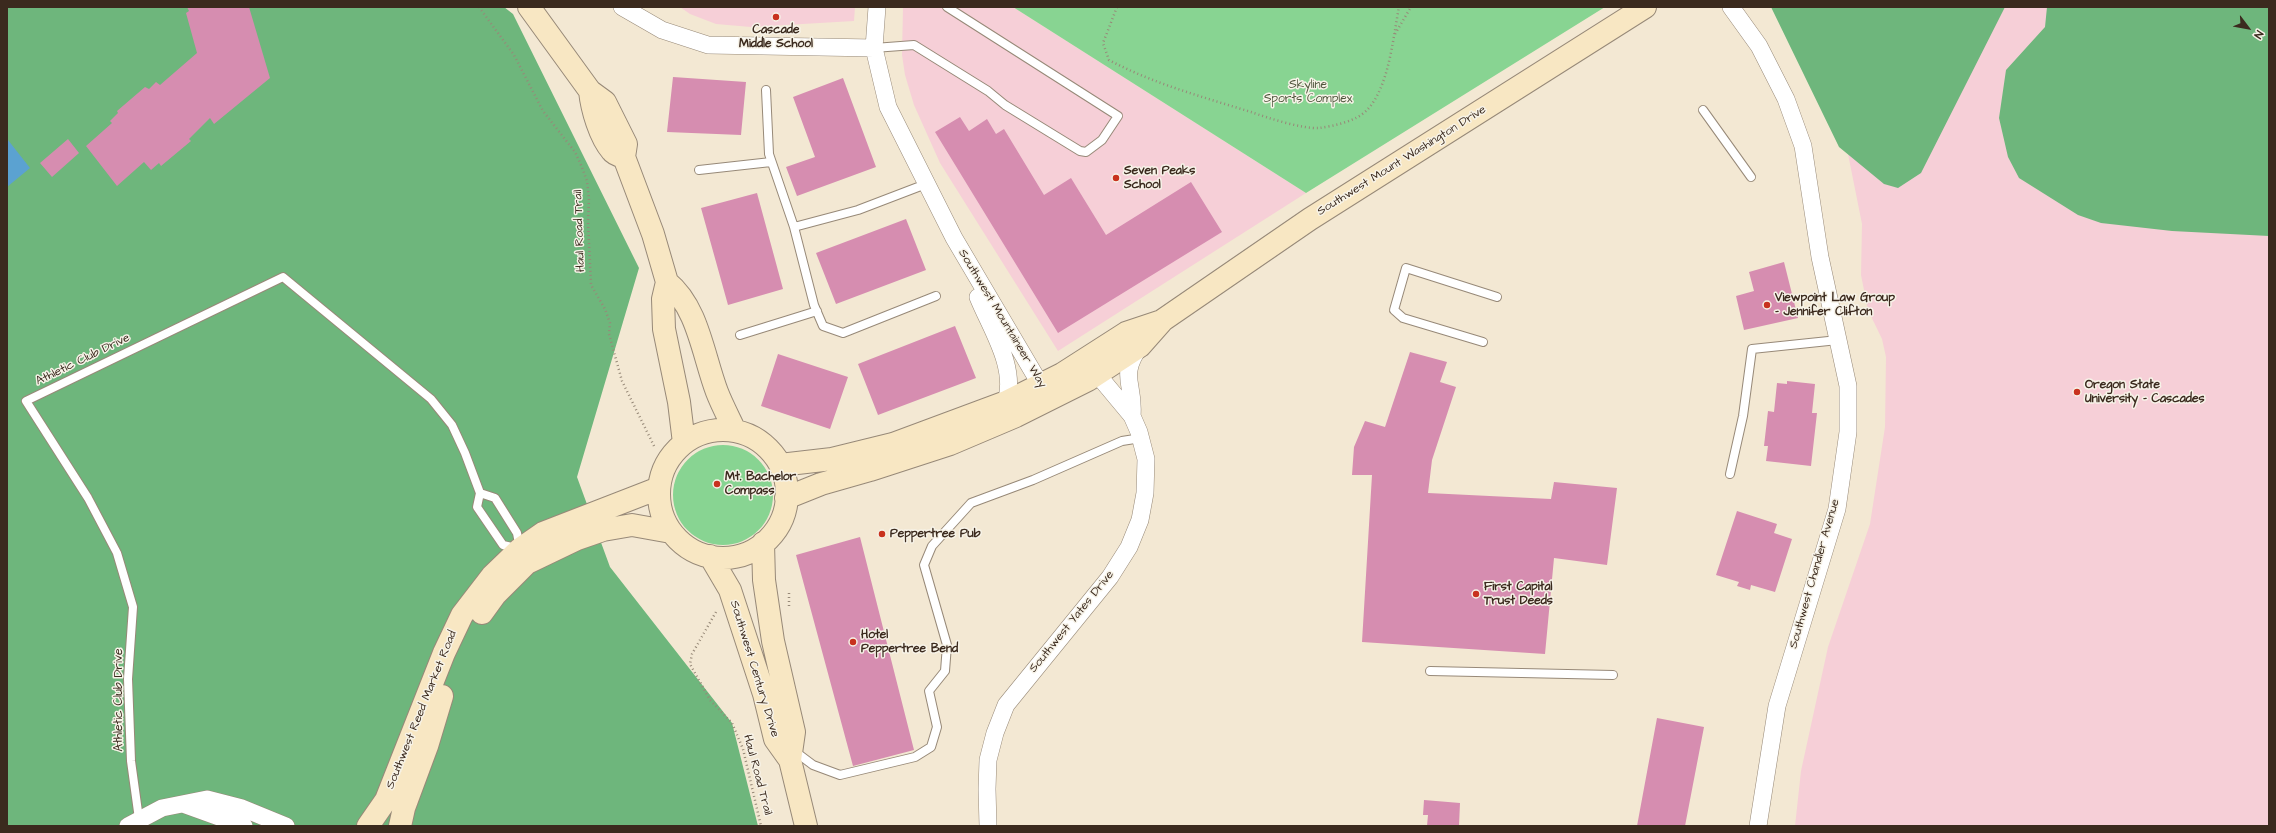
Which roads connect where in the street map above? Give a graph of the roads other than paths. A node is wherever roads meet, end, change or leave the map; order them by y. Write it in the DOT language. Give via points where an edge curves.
graph roads {
  1 [pos="529,7"];
  2 [pos="622,7"];
  3 [pos="877,7"];
  4 [pos="947,7"];
  5 [pos="1645,7"];
  6 [pos="1731,7"];
  7 [pos="874,48"];
  8 [pos="766,90"];
  9 [pos="1703,110"];
  10 [pos="772,162"];
  11 [pos="699,170"];
  12 [pos="1751,177"];
  13 [pos="926,184"];
  14 [pos="794,227"];
  15 [pos="954,238"];
  16 [pos="667,282"];
  17 [pos="936,296"];
  18 [pos="1497,297"];
  19 [pos="817,311"];
  20 [pos="1163,320"];
  21 [pos="740,335"];
  22 [pos="1838,340"];
  23 [pos="1482,342"];
  24 [pos="1140,346"];
  25 [pos="1097,374"];
  26 [pos="1045,392"];
  27 [pos="1006,402"];
  28 [pos="1132,416"];
  29 [pos="735,431"];
  30 [pos="1141,438"];
  31 [pos="684,443"];
  32 [pos="780,465"];
  33 [pos="1730,474"];
  34 [pos="659,488"];
  35 [pos="480,493"];
  36 [pos="786,498"];
  37 [pos="671,532"];
  38 [pos="763,543"];
  39 [pos="520,549"];
  40 [pos="710,556"];
  41 [pos="1430,671"];
  42 [pos="1613,675"];
  43 [pos="791,754"];
  44 [pos="183,804"];
  45 [pos="133,822"];
  46 [pos="244,826"];
  47 [pos="286,826"];
  48 [pos="368,826"];
  49 [pos="400,826"];
  50 [pos="806,826"];
  51 [pos="988,826"];
  52 [pos="1758,826"];
  1 -- 16 [label="main road" via="590,91 592,110 613,152 624,157 653,234"];
  2 -- 7 [label="street" via="662,30 708,45"];
  3 -- 7 [label="street, Southwest Mountaineer Way"];
  4 -- 7 [label="lane" via="1118,116 1102,140 1086,152 1080,151 914,45"];
  5 -- 20 [label="main road, Southwest Mount Washington Drive" via="1310,219"];
  6 -- 22 [label="street, Southwest Chandler Avenue" via="1759,46 1786,99 1803,146 1820,257"];
  7 -- 13 [label="street, Southwest Mountaineer Way" via="888,107"];
  8 -- 10 [label="lane" via="769,154"];
  9 -- 12 [label="lane"];
  10 -- 11 [label="lane"];
  10 -- 14 [label="lane"];
  13 -- 14 [label="lane" via="858,210"];
  13 -- 15 [label="street, Southwest Mountaineer Way"];
  14 -- 19 [label="lane"];
  15 -- 26 [label="street, Southwest Mountaineer Way"];
  15 -- 27 [label="street, Southwest Mountaineer Way" via="1007,367 1010,391"];
  16 -- 29 [label="main road" via="679,292 689,313 703,346 717,392"];
  16 -- 31 [label="main road" via="662,299 664,329 680,402"];
  17 -- 19 [label="lane" via="843,333 823,326"];
  18 -- 23 [label="lane" via="1406,268 1394,310 1403,318"];
  19 -- 21 [label="lane"];
  20 -- 24 [label="main road, Southwest Mount Washington Drive"];
  20 -- 26 [label="main road, Southwest Mount Washington Drive" via="1126,333 1062,374"];
  22 -- 33 [label="lane" via="1752,349 1743,416"];
  22 -- 52 [label="street, Southwest Chandler Avenue" via="1848,386 1848,432 1837,509 1777,706"];
  24 -- 25 [label="main road, Southwest Mount Washington Drive"];
  24 -- 28 [label="street, Southwest Yates Drive" via="1127,374 1134,399"];
  25 -- 26 [label="main road, Southwest Mount Washington Drive"];
  25 -- 28 [label="street, Southwest Yates Drive"];
  26 -- 27 [label="main road, Southwest Mount Washington Drive"];
  26 -- 36 [label="main road, Southwest Mount Washington Drive" via="950,444 821,484"];
  27 -- 32 [label="main road, Southwest Mount Washington Drive" via="893,444 832,459"];
  28 -- 30 [label="street, Southwest Yates Drive"];
  29 -- 31 [label="main road" via="717,430"];
  29 -- 32 [label="main road" via="758,441"];
  30 -- 43 [label="lane" via="1122,440 1033,480 970,503 932,546 924,565 947,645 945,671 929,691 937,728 931,746 915,757 840,775"];
  30 -- 51 [label="street, Southwest Yates Drive" via="1146,459 1145,493 1140,520 1129,547 1110,577 1006,705 988,760"];
  31 -- 34 [label="main road" via="663,470"];
  32 -- 36 [label="main road" via="786,481"];
  34 -- 37 [label="main road" via="664,518"];
  34 -- 39 [label="main road, Southwest Reed Market Road" via="543,533"];
  35 -- 39 [label="lane" via="495,498 517,533"];
  35 -- 39 [label="lane, Athletic Club Drive" via="477,507 493,532 503,545"];
  35 -- 45 [label="lane, Athletic Club Drive" via="452,425 431,399 283,277 26,401 88,498 117,553 133,608 128,679"];
  36 -- 38 [label="main road" via="783,515 775,530"];
  37 -- 40 [label="main road" via="695,552"];
  37 -- 49 [label="main road, Southwest Reed Market Road" via="632,525 602,530 577,539 527,564 495,594 466,635 451,665"];
  38 -- 40 [label="main road" via="747,553 729,557"];
  38 -- 43 [label="main road, Southwest Century Drive" via="764,580 773,641 794,732"];
  39 -- 48 [label="main road, Southwest Reed Market Road" via="492,576 462,615 444,653 386,800"];
  40 -- 43 [label="main road, Southwest Century Drive" via="730,590 764,694 775,739"];
  41 -- 42 [label="lane"];
  43 -- 50 [label="main road, Southwest Century Drive"];
  44 -- 45 [label="street" via="162,808"];
  44 -- 46 [label="street"];
  44 -- 47 [label="street" via="207,799 242,808"];
}
